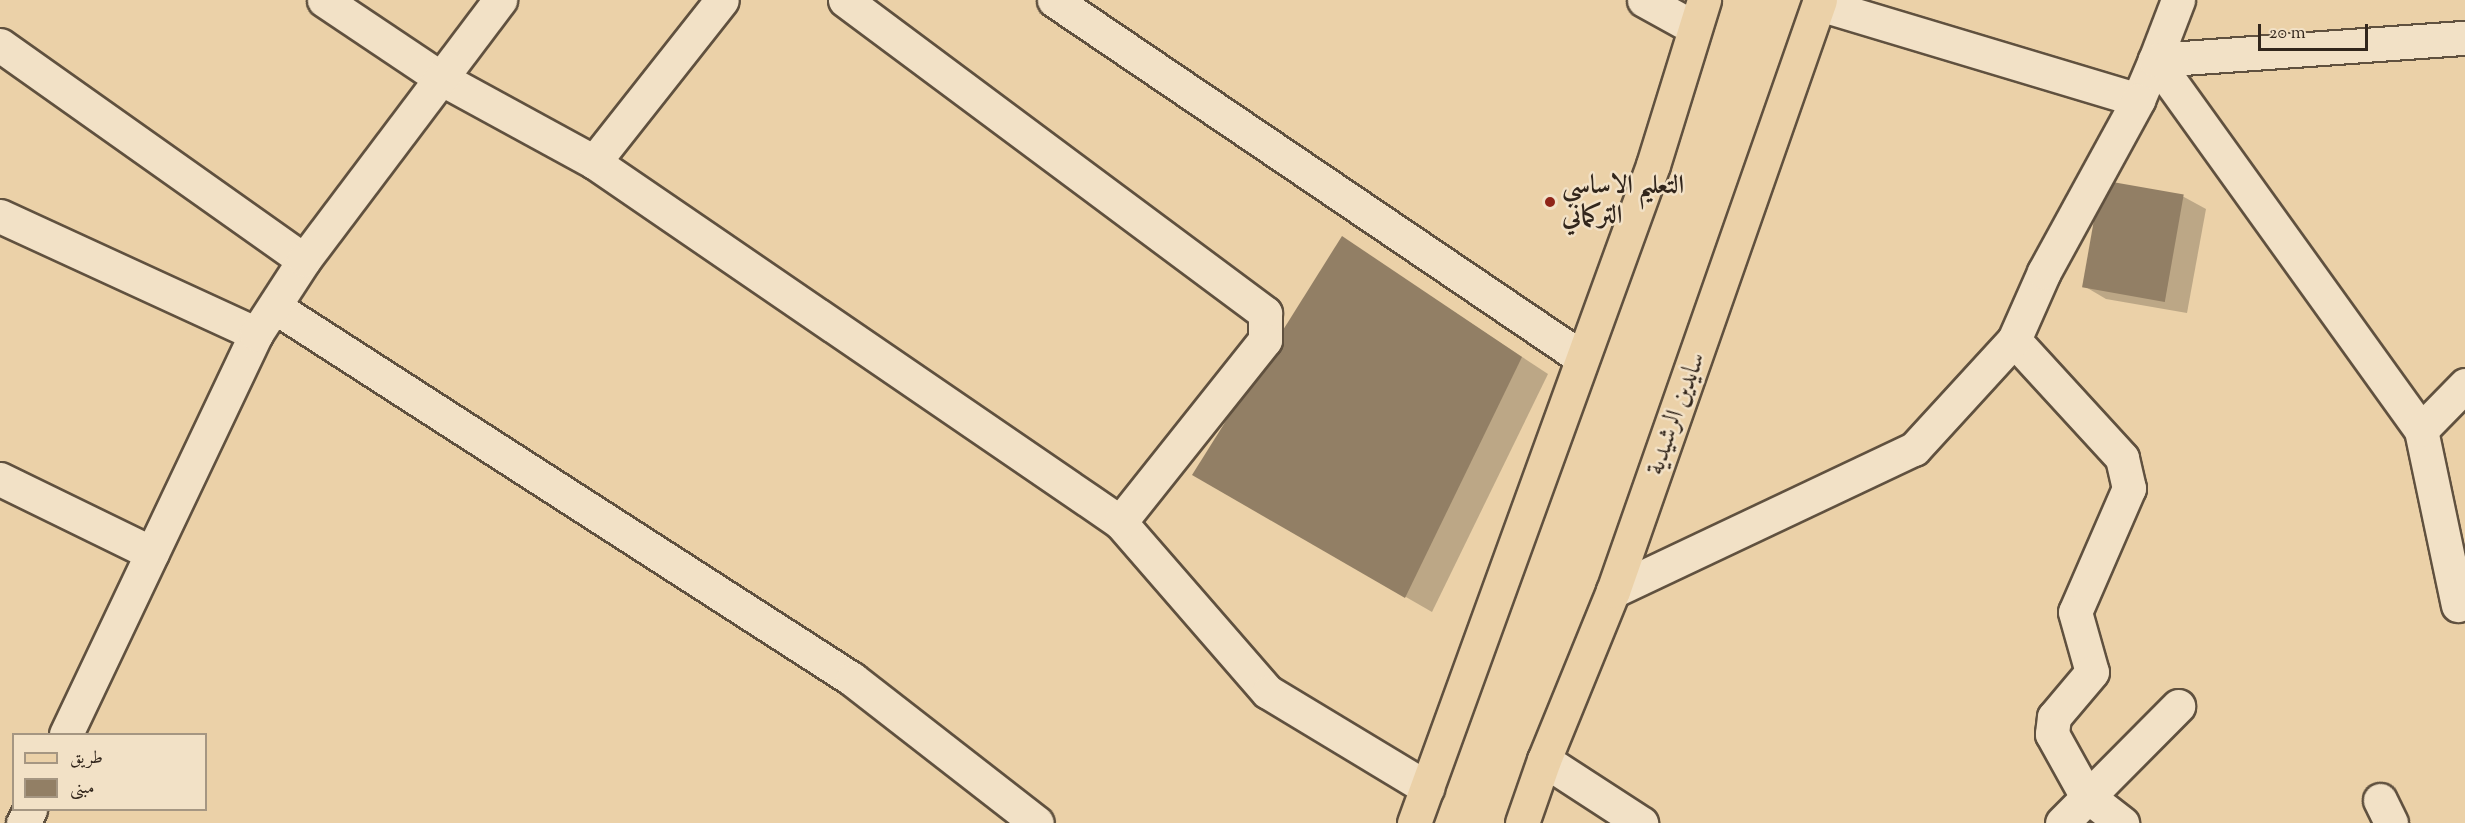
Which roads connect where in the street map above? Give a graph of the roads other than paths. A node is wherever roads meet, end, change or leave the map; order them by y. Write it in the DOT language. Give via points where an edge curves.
graph roads {
  1 [pos="324,0"];
  2 [pos="500,0"];
  3 [pos="722,0"];
  4 [pos="845,0"];
  5 [pos="1054,0"];
  6 [pos="1644,0"];
  7 [pos="2178,0"];
  8 [pos="1819,2"];
  9 [pos="1699,13"];
  10 [pos="2465,38"];
  11 [pos="0,45"];
  12 [pos="2155,60"];
  13 [pos="442,79"];
  14 [pos="2138,100"];
  15 [pos="594,162"];
  16 [pos="0,216"];
  17 [pos="304,260"];
  18 [pos="275,307"];
  19 [pos="256,334"];
  20 [pos="2014,340"];
  21 [pos="1582,358"];
  22 [pos="2463,391"];
  23 [pos="2421,430"];
  24 [pos="0,479"];
  25 [pos="1120,522"];
  26 [pos="152,553"];
  27 [pos="1613,591"];
  28 [pos="2458,605"];
  29 [pos="2178,705"];
  30 [pos="67,733"];
  31 [pos="1544,760"];
  32 [pos="1427,788"];
  33 [pos="2086,795"];
  34 [pos="1037,823"];
  35 [pos="1414,823"];
  36 [pos="1522,823"];
  37 [pos="1641,823"];
  38 [pos="2062,823"];
  39 [pos="2122,823"];
  1 -- 13 [label="street"];
  2 -- 13 [label="street"];
  3 -- 15 [label="street"];
  4 -- 25 [label="street" via="1265,313 1264,340"];
  5 -- 21 [label="street"];
  6 -- 9 [label="street"];
  7 -- 12 [label="street"];
  8 -- 14 [label="street"];
  8 -- 27 [label="main road, سايدين الرشيدية"];
  9 -- 21 [label="main road" via="1653,165"];
  10 -- 12 [label="street"];
  11 -- 17 [label="street"];
  12 -- 14 [label="street"];
  12 -- 23 [label="street"];
  13 -- 15 [label="street"];
  13 -- 17 [label="street"];
  14 -- 20 [label="street" via="2044,273"];
  15 -- 25 [label="street"];
  16 -- 19 [label="street"];
  17 -- 18 [label="street"];
  18 -- 19 [label="street"];
  18 -- 34 [label="street" via="852,679"];
  19 -- 26 [label="street"];
  20 -- 27 [label="street" via="1914,448"];
  20 -- 33 [label="street" via="2122,458 2129,488 2074,612 2092,672 2054,717 2052,734"];
  21 -- 32 [label="main road"];
  22 -- 23 [label="street"];
  23 -- 28 [label="street"];
  24 -- 26 [label="street"];
  25 -- 32 [label="street" via="1268,692"];
  26 -- 30 [label="street"];
  27 -- 31 [label="main road, سايدين الرشيدية"];
  29 -- 33 [label="street"];
  31 -- 36 [label="main road, سايدين الرشيدية"];
  31 -- 37 [label="street"];
  32 -- 35 [label="main road"];
  33 -- 38 [label="street"];
  33 -- 39 [label="street"];
}
